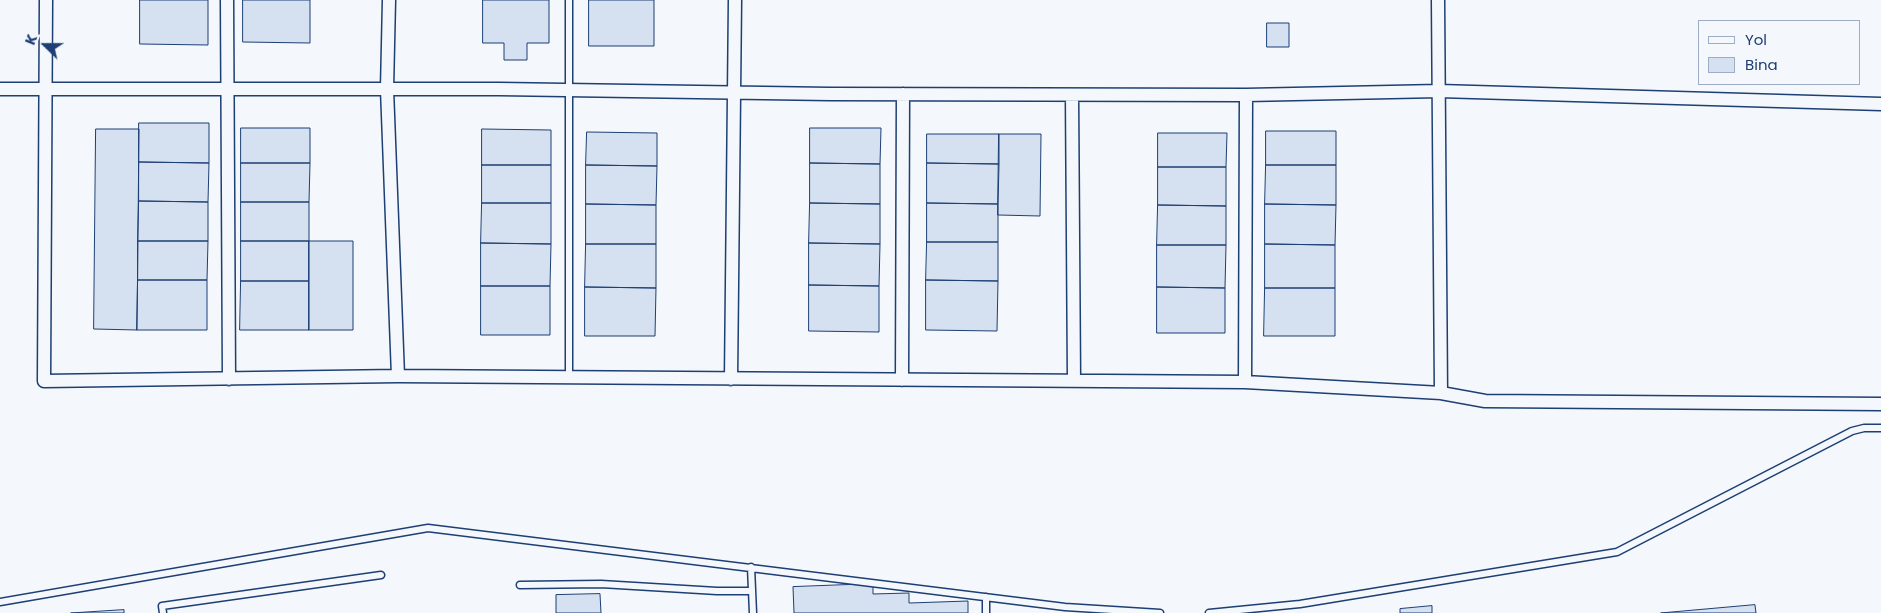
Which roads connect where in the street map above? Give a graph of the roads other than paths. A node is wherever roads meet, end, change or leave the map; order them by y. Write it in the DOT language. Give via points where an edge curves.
graph roads {
  1 [pos="46,0"];
  2 [pos="227,0"];
  3 [pos="388,0"];
  4 [pos="569,0"];
  5 [pos="735,0"];
  6 [pos="1438,0"];
  7 [pos="0,89"];
  8 [pos="45,89"];
  9 [pos="226,89"];
  10 [pos="387,89"];
  11 [pos="568,90"];
  12 [pos="1440,90"];
  13 [pos="735,92"];
  14 [pos="904,94"];
  15 [pos="1072,95"];
  16 [pos="1246,95"];
  17 [pos="1881,104"];
  18 [pos="398,376"];
  19 [pos="569,378"];
  20 [pos="229,379"];
  21 [pos="731,379"];
  22 [pos="902,380"];
  23 [pos="1074,381"];
  24 [pos="1244,382"];
  25 [pos="1441,394"];
  26 [pos="1881,404"];
  27 [pos="1881,428"];
  28 [pos="751,567"];
  29 [pos="381,575"];
  30 [pos="520,585"];
  31 [pos="752,591"];
  32 [pos="986,597"];
  33 [pos="0,602"];
  34 [pos="163,613"];
  35 [pos="754,613"];
  36 [pos="986,613"];
  37 [pos="1160,613"];
  38 [pos="1209,613"];
  1 -- 8 [label="street"];
  2 -- 9 [label="street"];
  3 -- 10 [label="street"];
  4 -- 11 [label="lane"];
  5 -- 13 [label="street"];
  6 -- 12 [label="street"];
  7 -- 8 [label="street"];
  8 -- 9 [label="street"];
  8 -- 20 [label="street" via="44,381"];
  9 -- 10 [label="street"];
  9 -- 20 [label="street"];
  10 -- 11 [label="street"];
  10 -- 18 [label="street"];
  11 -- 13 [label="street"];
  11 -- 19 [label="lane"];
  12 -- 16 [label="street"];
  12 -- 17 [label="street"];
  12 -- 25 [label="street"];
  13 -- 14 [label="street"];
  13 -- 21 [label="street"];
  14 -- 15 [label="street"];
  14 -- 22 [label="street"];
  15 -- 16 [label="street"];
  15 -- 23 [label="street"];
  16 -- 24 [label="street"];
  18 -- 19 [label="street"];
  18 -- 20 [label="street"];
  19 -- 21 [label="street"];
  21 -- 22 [label="street"];
  22 -- 23 [label="street"];
  23 -- 24 [label="street"];
  24 -- 25 [label="street"];
  25 -- 26 [label="street" via="1494,401"];
  27 -- 38 [label="lane" via="1852,431 1617,552 1300,604"];
  28 -- 31 [label="lane"];
  28 -- 32 [label="lane"];
  28 -- 33 [label="lane" via="428,528"];
  29 -- 34 [label="lane" via="162,606"];
  30 -- 31 [label="lane" via="601,584 717,592"];
  31 -- 35 [label="lane"];
  32 -- 36 [label="lane"];
  32 -- 37 [label="lane" via="1066,607"];
}
